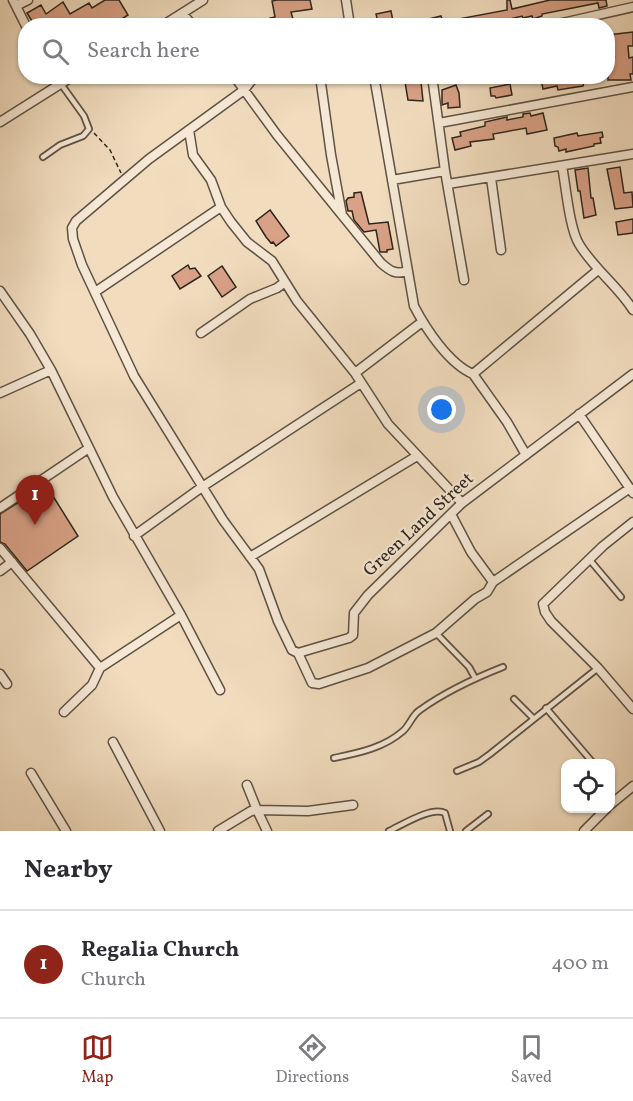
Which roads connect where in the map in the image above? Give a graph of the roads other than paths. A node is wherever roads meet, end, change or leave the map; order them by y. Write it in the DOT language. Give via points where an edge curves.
graph roads {
  1 [pos="28,0"];
  2 [pos="203,0"];
  3 [pos="346,0"];
  4 [pos="15,3"];
  5 [pos="633,7"];
  6 [pos="183,14"];
  7 [pos="22,18"];
  8 [pos="176,18"];
  9 [pos="186,18"];
  10 [pos="349,18"];
  11 [pos="584,18"];
  12 [pos="52,84"];
  13 [pos="61,84"];
  14 [pos="240,84"];
  15 [pos="249,84"];
  16 [pos="321,84"];
  17 [pos="375,84"];
  18 [pos="433,84"];
  19 [pos="633,87"];
  20 [pos="244,90"];
  21 [pos="0,122"];
  22 [pos="439,123"];
  23 [pos="189,130"];
  24 [pos="633,154"];
  25 [pos="43,157"];
  26 [pos="562,166"];
  27 [pos="445,171"];
  28 [pos="491,178"];
  29 [pos="392,180"];
  30 [pos="448,184"];
  31 [pos="221,207"];
  32 [pos="342,217"];
  33 [pos="501,250"];
  34 [pos="598,270"];
  35 [pos="408,271"];
  36 [pos="464,280"];
  37 [pos="285,282"];
  38 [pos="0,291"];
  39 [pos="95,292"];
  40 [pos="629,295"];
  41 [pos="633,310"];
  42 [pos="422,322"];
  43 [pos="201,333"];
  44 [pos="51,370"];
  45 [pos="355,373"];
  46 [pos="473,374"];
  47 [pos="633,374"];
  48 [pos="361,383"];
  49 [pos="0,393"];
  50 [pos="579,414"];
  51 [pos="89,448"];
  52 [pos="526,455"];
  53 [pos="417,456"];
  54 [pos="202,487"];
  55 [pos="632,490"];
  56 [pos="462,503"];
  57 [pos="0,508"];
  58 [pos="451,514"];
  59 [pos="633,522"];
  60 [pos="134,536"];
  61 [pos="0,548"];
  62 [pos="250,557"];
  63 [pos="589,559"];
  64 [pos="12,562"];
  65 [pos="0,571"];
  66 [pos="494,582"];
  67 [pos="621,597"];
  68 [pos="181,615"];
  69 [pos="436,633"];
  70 [pos="298,653"];
  71 [pos="503,667"];
  72 [pos="100,668"];
  73 [pos="597,668"];
  74 [pos="0,674"];
  75 [pos="476,678"];
  76 [pos="7,684"];
  77 [pos="220,690"];
  78 [pos="514,699"];
  79 [pos="546,708"];
  80 [pos="633,709"];
  81 [pos="64,712"];
  82 [pos="534,719"];
  83 [pos="113,742"];
  84 [pos="334,758"];
  85 [pos="590,759"];
  86 [pos="457,771"];
  87 [pos="31,773"];
  88 [pos="248,785"];
  89 [pos="633,786"];
  90 [pos="615,801"];
  91 [pos="353,805"];
  92 [pos="257,810"];
  93 [pos="602,813"];
  94 [pos="488,814"];
  95 [pos="66,831"];
  96 [pos="160,831"];
  97 [pos="218,831"];
  98 [pos="267,831"];
  99 [pos="389,831"];
  100 [pos="450,831"];
  101 [pos="466,831"];
  102 [pos="584,831"];
  1 -- 4 [label="street"];
  2 -- 6 [label="street"];
  3 -- 10 [label="street"];
  4 -- 7 [label="street"];
  5 -- 11 [label="street"];
  6 -- 8 [label="street"];
  6 -- 9 [label="street"];
  12 -- 21 [label="street"];
  13 -- 25 [label="lane" via="89,129"];
  14 -- 20 [label="street"];
  15 -- 20 [label="street"];
  16 -- 32 [label="street"];
  17 -- 29 [label="street"];
  18 -- 22 [label="street"];
  19 -- 22 [label="street"];
  20 -- 23 [label="street"];
  20 -- 32 [label="street"];
  22 -- 27 [label="street"];
  23 -- 31 [label="street" via="193,155 211,180"];
  23 -- 39 [label="street" via="76,220 73,239"];
  24 -- 26 [label="street"];
  26 -- 28 [label="street"];
  26 -- 34 [label="street" via="575,234"];
  27 -- 29 [label="street"];
  27 -- 30 [label="street"];
  28 -- 30 [label="street"];
  28 -- 33 [label="street"];
  29 -- 35 [label="street"];
  30 -- 36 [label="street"];
  31 -- 37 [label="street" via="247,242 272,261"];
  31 -- 39 [label="street"];
  32 -- 35 [label="street" via="381,263 392,272"];
  34 -- 40 [label="street"];
  34 -- 46 [label="street"];
  35 -- 42 [label="street" via="414,306"];
  37 -- 43 [label="street" via="250,299"];
  37 -- 45 [label="street"];
  38 -- 44 [label="street"];
  39 -- 54 [label="street" via="134,376"];
  40 -- 41 [label="street"];
  42 -- 45 [label="street"];
  42 -- 46 [label="street" via="453,361"];
  44 -- 49 [label="street"];
  44 -- 51 [label="street"];
  45 -- 48 [label="street"];
  46 -- 52 [label="street"];
  47 -- 50 [label="street, Green Land Street"];
  48 -- 53 [label="street" via="388,424"];
  48 -- 54 [label="street"];
  50 -- 52 [label="street, Green Land Street"];
  50 -- 55 [label="street"];
  51 -- 57 [label="street"];
  51 -- 60 [label="street"];
  52 -- 56 [label="street, Green Land Street"];
  53 -- 56 [label="street"];
  53 -- 62 [label="street"];
  54 -- 60 [label="street"];
  54 -- 62 [label="street"];
  55 -- 66 [label="street"];
  56 -- 58 [label="street, Green Land Street"];
  58 -- 66 [label="street" via="471,552"];
  58 -- 70 [label="street, Green Land Street" via="362,602 354,613 350,638"];
  59 -- 63 [label="street"];
  60 -- 68 [label="street"];
  61 -- 64 [label="street"];
  62 -- 70 [label="street" via="289,645"];
  63 -- 67 [label="lane"];
  63 -- 73 [label="street" via="543,604 551,621"];
  64 -- 65 [label="street"];
  64 -- 72 [label="street"];
  66 -- 69 [label="street"];
  68 -- 72 [label="street"];
  68 -- 77 [label="street"];
  69 -- 70 [label="street" via="368,668 315,685"];
  69 -- 75 [label="lane"];
  71 -- 75 [label="lane"];
  72 -- 81 [label="street" via="92,686"];
  73 -- 79 [label="lane"];
  73 -- 80 [label="street"];
  74 -- 76 [label="street"];
  75 -- 84 [label="lane" via="420,710 406,729 388,741"];
  78 -- 82 [label="lane"];
  79 -- 82 [label="lane"];
  79 -- 85 [label="lane"];
  82 -- 86 [label="lane" via="479,762"];
  83 -- 96 [label="street"];
  87 -- 95 [label="street"];
  88 -- 92 [label="street"];
  89 -- 90 [label="street"];
  91 -- 92 [label="street" via="308,811"];
  92 -- 97 [label="street"];
  92 -- 98 [label="street"];
  93 -- 102 [label="street"];
  94 -- 101 [label="lane"];
  99 -- 100 [label="lane" via="438,811 445,813"];
}
